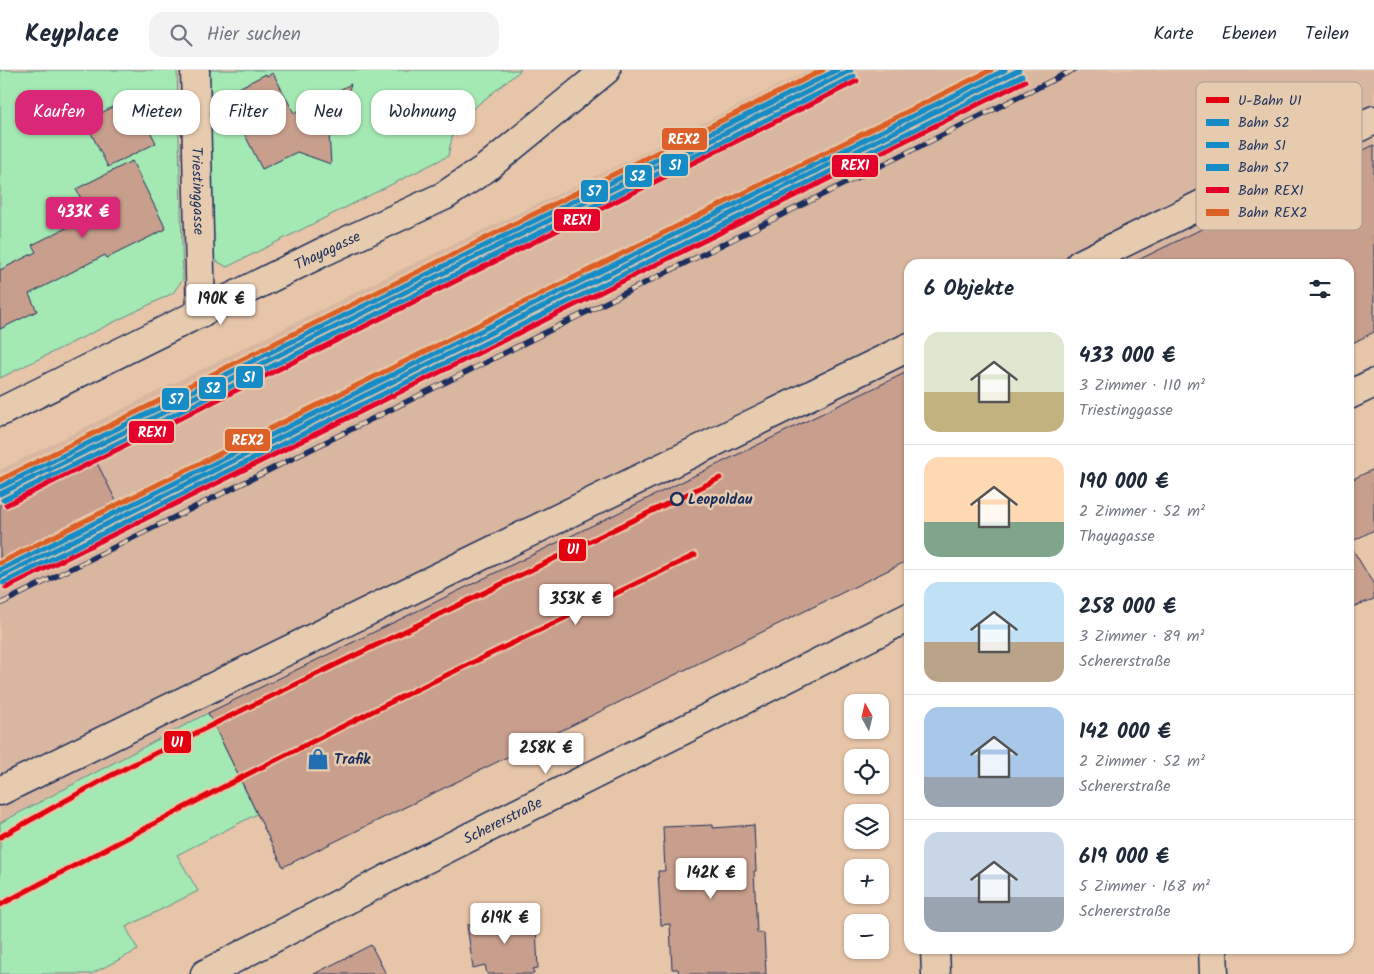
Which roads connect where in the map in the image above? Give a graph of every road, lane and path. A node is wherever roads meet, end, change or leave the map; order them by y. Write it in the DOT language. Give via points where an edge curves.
graph roads {
  1 [pos="195,70"];
  2 [pos="606,70"];
  3 [pos="1374,120"];
  4 [pos="1362,126"];
  5 [pos="1196,207"];
  6 [pos="1090,259"];
  7 [pos="201,313"];
  8 [pos="904,349"];
  9 [pos="1374,383"];
  10 [pos="1354,393"];
  11 [pos="0,412"];
  12 [pos="904,628"];
  13 [pos="0,791"];
  14 [pos="935,954"];
  15 [pos="1213,954"];
  16 [pos="205,974"];
  17 [pos="936,974"];
  18 [pos="1214,974"];
  1 -- 7 [label="street, Triestinggasse"];
  2 -- 7 [label="street, Thayagasse" via="486,168 444,196"];
  3 -- 4 [label="street"];
  5 -- 6 [label="street"];
  7 -- 11 [label="street, Thayagasse"];
  8 -- 13 [label="street"];
  9 -- 10 [label="street"];
  12 -- 16 [label="street, Schererstraße" via="391,876"];
  14 -- 17 [label="street"];
  15 -- 18 [label="street"];
}
